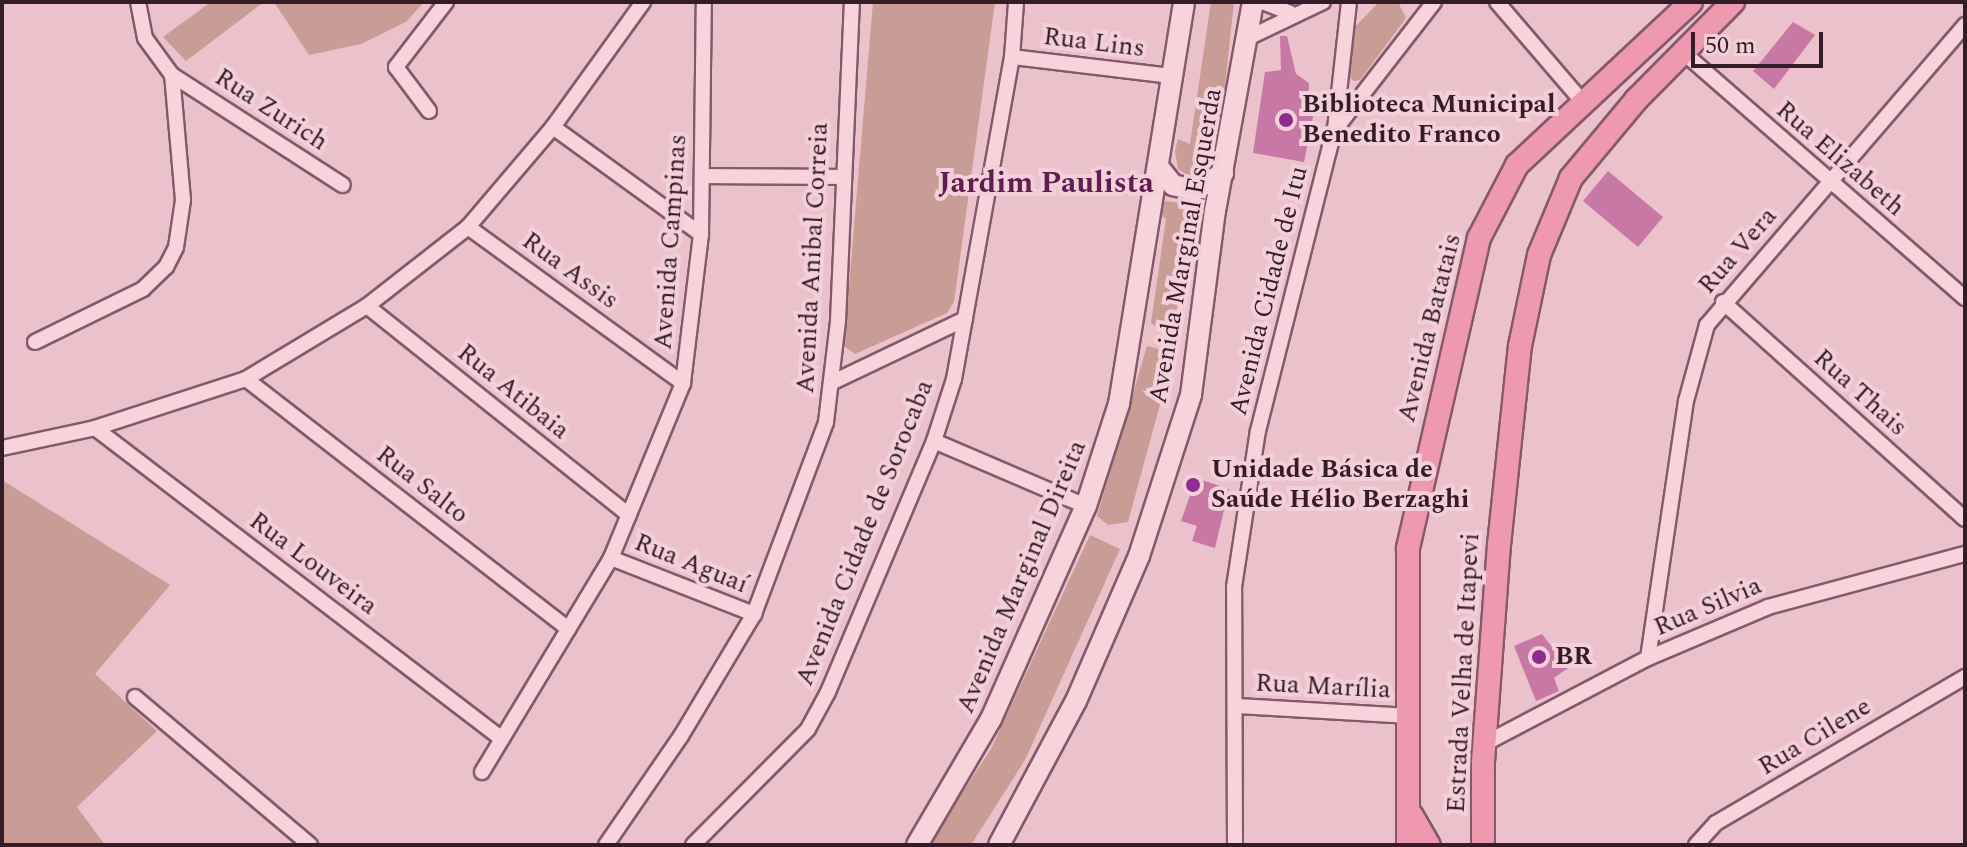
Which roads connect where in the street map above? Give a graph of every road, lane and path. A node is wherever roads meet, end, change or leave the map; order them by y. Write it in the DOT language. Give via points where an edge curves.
graph roads {
  1 [pos="138,2"];
  2 [pos="446,2"];
  3 [pos="643,2"];
  4 [pos="704,2"];
  5 [pos="852,2"];
  6 [pos="1016,2"];
  7 [pos="1184,2"];
  8 [pos="1253,2"];
  9 [pos="1262,2"];
  10 [pos="1323,2"];
  11 [pos="1349,2"];
  12 [pos="1417,2"];
  13 [pos="1434,2"];
  14 [pos="1497,2"];
  15 [pos="1691,2"];
  16 [pos="1733,2"];
  17 [pos="1290,13"];
  18 [pos="1422,18"];
  19 [pos="1965,25"];
  20 [pos="1250,37"];
  21 [pos="1684,53"];
  22 [pos="1012,57"];
  23 [pos="172,75"];
  24 [pos="1171,76"];
  25 [pos="1582,101"];
  26 [pos="429,111"];
  27 [pos="553,127"];
  28 [pos="1334,131"];
  29 [pos="1160,169"];
  30 [pos="1223,173"];
  31 [pos="703,176"];
  32 [pos="843,177"];
  33 [pos="1829,183"];
  34 [pos="343,185"];
  35 [pos="468,227"];
  36 [pos="701,234"];
  37 [pos="1965,298"];
  38 [pos="1723,302"];
  39 [pos="367,306"];
  40 [pos="965,319"];
  41 [pos="35,342"];
  42 [pos="246,379"];
  43 [pos="833,382"];
  44 [pos="683,383"];
  45 [pos="95,428"];
  46 [pos="934,441"];
  47 [pos="2,448"];
  48 [pos="1086,506"];
  49 [pos="629,515"];
  50 [pos="1965,519"];
  51 [pos="1965,554"];
  52 [pos="611,558"];
  53 [pos="754,614"];
  54 [pos="568,629"];
  55 [pos="1648,658"];
  56 [pos="1965,677"];
  57 [pos="135,697"];
  58 [pos="1236,706"];
  59 [pos="1408,716"];
  60 [pos="502,739"];
  61 [pos="1484,744"];
  62 [pos="482,772"];
  63 [pos="1412,816"];
  64 [pos="927,840"];
  65 [pos="1478,842"];
  66 [pos="310,845"];
  67 [pos="606,845"];
  68 [pos="693,845"];
  69 [pos="999,845"];
  70 [pos="1235,845"];
  71 [pos="1408,845"];
  72 [pos="1429,845"];
  73 [pos="1696,845"];
  1 -- 23 [label="street" via="145,38"];
  2 -- 26 [label="street" via="396,67"];
  3 -- 27 [label="street"];
  4 -- 31 [label="street, Avenida Campinas"];
  5 -- 32 [label="street, Avenida Anibal Correia"];
  6 -- 22 [label="street, Avenida Cidade de Sorocaba"];
  7 -- 24 [label="main road, Avenida Marginal Direita"];
  8 -- 20 [label="main road, Avenida Marginal Esquerda"];
  9 -- 17 [label="street"];
  10 -- 17 [label="street"];
  11 -- 28 [label="street, Avenida Cidade de Itu"];
  12 -- 18 [label="street"];
  13 -- 18 [label="street, Avenida Cidade de Itu"];
  14 -- 25 [label="street"];
  15 -- 25 [label="main road, Avenida Batatais"];
  16 -- 21 [label="main road, Estrada Velha de Itapevi"];
  17 -- 20 [label="street"];
  18 -- 28 [label="street, Avenida Cidade de Itu"];
  19 -- 33 [label="street, Rua Vera"];
  20 -- 30 [label="main road, Avenida Marginal Esquerda"];
  21 -- 33 [label="street, Rua Elizabeth"];
  21 -- 61 [label="main road, Estrada Velha de Itapevi" via="1636,100 1571,178 1539,255 1520,346"];
  22 -- 24 [label="street, Rua Lins"];
  22 -- 40 [label="street, Avenida Cidade de Sorocaba"];
  23 -- 34 [label="street, Rua Zurich"];
  23 -- 41 [label="street" via="183,225 166,267 127,298"];
  24 -- 29 [label="main road, Avenida Marginal Direita"];
  25 -- 59 [label="main road, Avenida Batatais" via="1517,165 1479,238 1408,548"];
  27 -- 35 [label="street"];
  27 -- 36 [label="street"];
  28 -- 58 [label="street, Avenida Cidade de Itu" via="1258,431 1234,587"];
  29 -- 30 [label="main road" via="1173,185 1195,190"];
  29 -- 48 [label="main road, Avenida Marginal Direita" via="1119,404"];
  30 -- 69 [label="main road, Avenida Marginal Esquerda" via="1191,395 1139,556 1076,701"];
  31 -- 32 [label="street"];
  31 -- 36 [label="street, Avenida Campinas"];
  32 -- 43 [label="street, Avenida Anibal Correia"];
  33 -- 37 [label="street, Rua Elizabeth"];
  33 -- 38 [label="street, Rua Vera"];
  35 -- 39 [label="street"];
  35 -- 44 [label="street, Rua Assis"];
  36 -- 44 [label="street, Avenida Campinas"];
  38 -- 50 [label="street, Rua Thais"];
  38 -- 55 [label="street, Rua Vera" via="1707,325 1686,401"];
  39 -- 42 [label="street"];
  39 -- 49 [label="street, Rua Atibaia"];
  40 -- 43 [label="street"];
  40 -- 46 [label="street, Avenida Cidade de Sorocaba" via="954,379"];
  42 -- 45 [label="street"];
  42 -- 54 [label="street, Rua Salto"];
  43 -- 53 [label="street, Avenida Anibal Correia" via="826,422"];
  44 -- 49 [label="street, Avenida Campinas"];
  45 -- 47 [label="street"];
  45 -- 60 [label="street, Rua Louveira"];
  46 -- 48 [label="street"];
  46 -- 68 [label="street, Avenida Cidade de Sorocaba" via="808,729"];
  48 -- 64 [label="main road, Avenida Marginal Direita" via="977,748"];
  49 -- 52 [label="street, Avenida Campinas"];
  51 -- 55 [label="street, Rua Silvia" via="1795,598"];
  52 -- 53 [label="street, Rua Aguaí"];
  52 -- 54 [label="street, Avenida Campinas"];
  53 -- 67 [label="street, Avenida Anibal Correia" via="681,736"];
  54 -- 60 [label="street, Avenida Campinas"];
  55 -- 61 [label="street, Rua Silvia"];
  56 -- 73 [label="street, Rua Cilene" via="1716,823"];
  57 -- 66 [label="street"];
  58 -- 59 [label="street, Rua Marília"];
  58 -- 70 [label="street, Avenida Cidade de Itu"];
  59 -- 63 [label="main road, Avenida Batatais"];
  60 -- 62 [label="street, Avenida Campinas"];
  61 -- 65 [label="main road, Estrada Velha de Itapevi"];
  63 -- 71 [label="main road, Avenida Batatais"];
  63 -- 72 [label="main road"];
}
